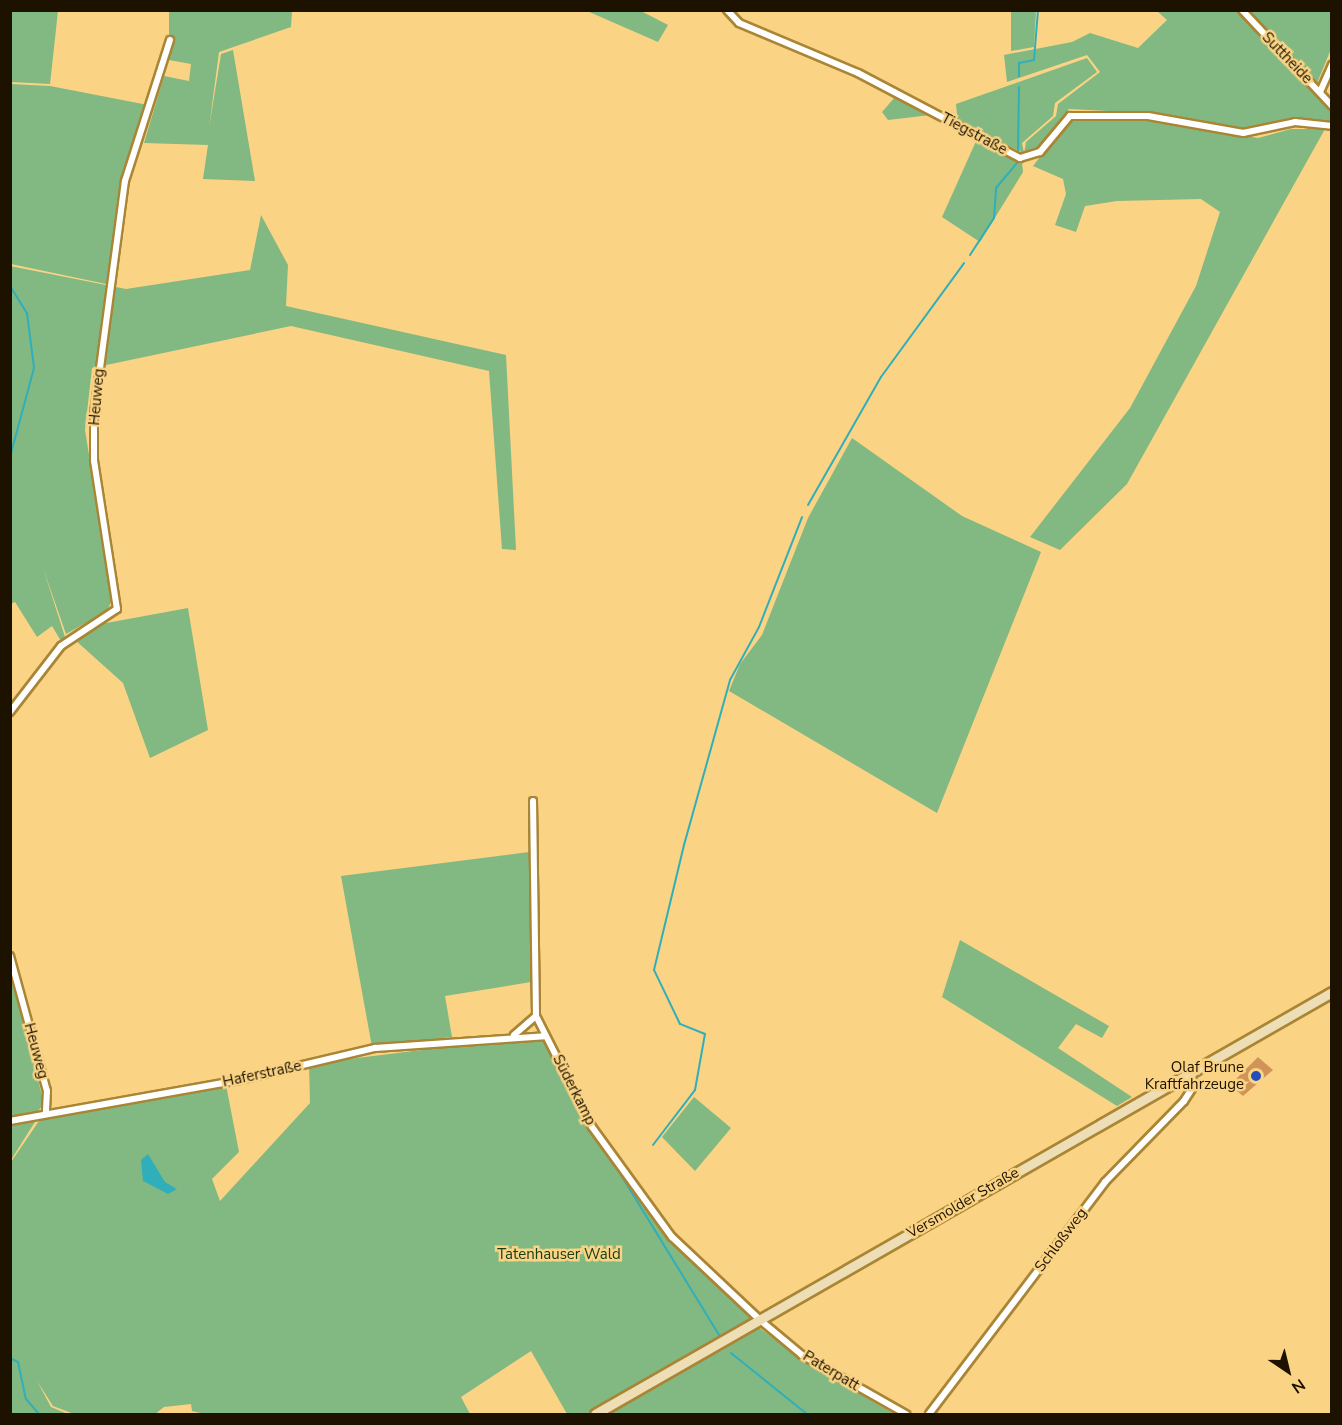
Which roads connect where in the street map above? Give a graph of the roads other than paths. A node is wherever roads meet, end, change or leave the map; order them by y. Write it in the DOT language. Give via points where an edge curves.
graph roads {
  1 [pos="727,10"];
  2 [pos="1242,10"];
  3 [pos="170,40"];
  4 [pos="1332,64"];
  5 [pos="1320,92"];
  6 [pos="1332,106"];
  7 [pos="1332,126"];
  8 [pos="10,712"];
  9 [pos="533,801"];
  10 [pos="10,956"];
  11 [pos="1332,992"];
  12 [pos="536,1016"];
  13 [pos="514,1035"];
  14 [pos="545,1036"];
  15 [pos="1192,1071"];
  16 [pos="46,1112"];
  17 [pos="10,1120"];
  18 [pos="760,1320"];
  19 [pos="595,1414"];
  20 [pos="906,1414"];
  21 [pos="929,1414"];
  1 -- 7 [label="street, Tiegstraße" via="739,23 858,73 1020,158 1040,152 1070,116 1148,117 1243,133 1295,122"];
  2 -- 5 [label="street, Suttheide"];
  3 -- 8 [label="street, Heuweg" via="125,181 94,413 94,461 117,609 61,646"];
  4 -- 5 [label="street"];
  5 -- 6 [label="street, Suttheide"];
  9 -- 12 [label="street, Süderkamp"];
  10 -- 16 [label="street, Heuweg" via="47,1091"];
  11 -- 15 [label="main road, Versmolder Straße"];
  12 -- 13 [label="street"];
  12 -- 14 [label="street, Süderkamp"];
  13 -- 14 [label="street, Haferstraße"];
  13 -- 16 [label="street, Haferstraße" via="375,1048 235,1081"];
  14 -- 18 [label="street, Süderkamp" via="592,1127 637,1191 672,1237"];
  15 -- 18 [label="main road, Versmolder Straße"];
  15 -- 21 [label="street, Schloßweg" via="1193,1087 1184,1101 1105,1182"];
  16 -- 17 [label="street, Haferstraße"];
  18 -- 19 [label="main road, Versmolder Straße"];
  18 -- 20 [label="street, Paterpatt" via="802,1355"];
}
